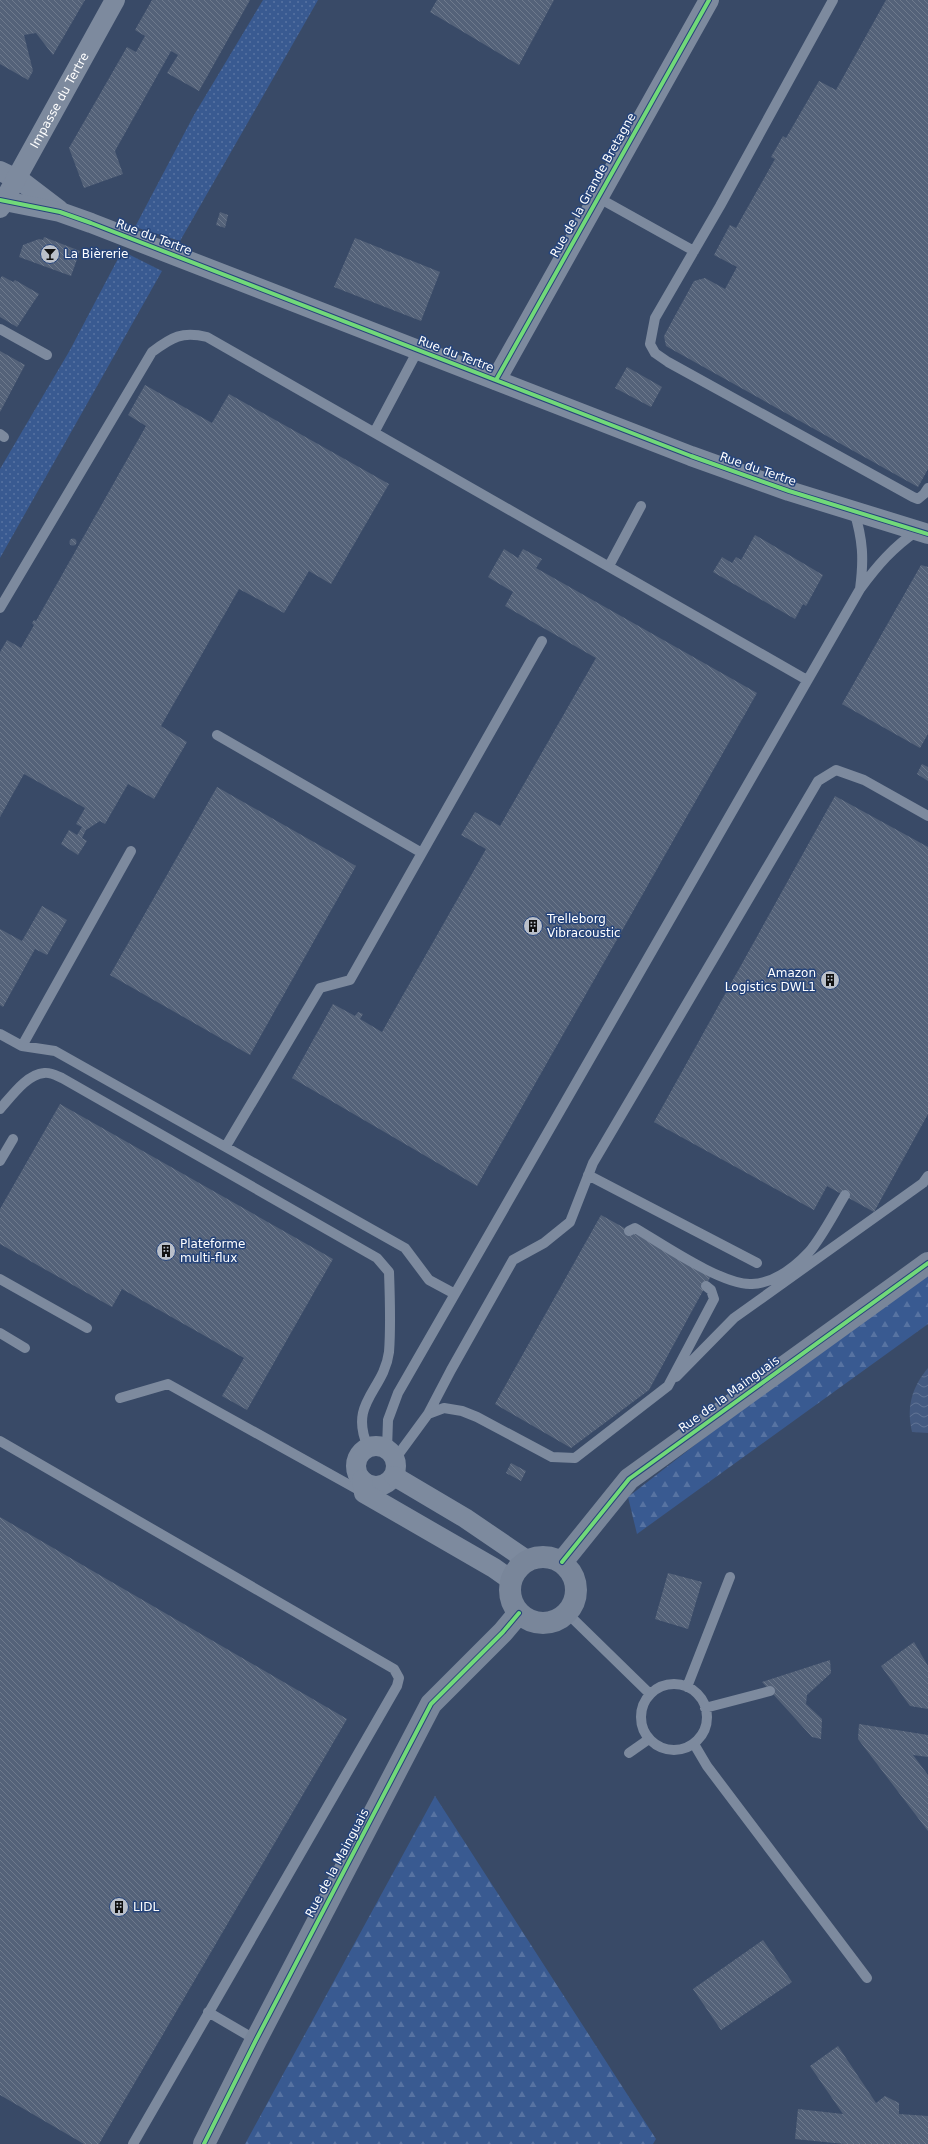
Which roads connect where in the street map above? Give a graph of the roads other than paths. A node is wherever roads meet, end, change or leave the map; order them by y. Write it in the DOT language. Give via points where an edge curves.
graph roads {
  1 [pos="115,0"];
  2 [pos="709,0"];
  3 [pos="833,0"];
  4 [pos="8,175"];
  5 [pos="597,197"];
  6 [pos="1,203"];
  7 [pos="60,212"];
  8 [pos="694,251"];
  9 [pos="0,329"];
  10 [pos="418,350"];
  11 [pos="47,355"];
  12 [pos="496,380"];
  13 [pos="375,431"];
  14 [pos="928,488"];
  15 [pos="641,506"];
  16 [pos="854,511"];
  17 [pos="923,532"];
  18 [pos="609,566"];
  19 [pos="860,589"];
  20 [pos="0,608"];
  21 [pos="542,641"];
  22 [pos="807,680"];
  23 [pos="217,735"];
  24 [pos="928,816"];
  25 [pos="131,851"];
  26 [pos="422,853"];
  27 [pos="0,1034"];
  28 [pos="22,1046"];
  29 [pos="0,1109"];
  30 [pos="13,1139"];
  31 [pos="226,1146"];
  32 [pos="0,1161"];
  33 [pos="588,1175"];
  34 [pos="928,1176"];
  35 [pos="844,1195"];
  36 [pos="629,1231"];
  37 [pos="757,1263"];
  38 [pos="928,1263"];
  39 [pos="0,1279"];
  40 [pos="706,1286"];
  41 [pos="455,1294"];
  42 [pos="87,1328"];
  43 [pos="0,1333"];
  44 [pos="25,1348"];
  45 [pos="668,1386"];
  46 [pos="120,1398"];
  47 [pos="428,1414"];
  48 [pos="0,1441"];
  49 [pos="386,1458"];
  50 [pos="363,1486"];
  51 [pos="528,1561"];
  52 [pos="562,1562"];
  53 [pos="730,1577"];
  54 [pos="511,1580"];
  55 [pos="519,1613"];
  56 [pos="567,1613"];
  57 [pos="688,1688"];
  58 [pos="770,1691"];
  59 [pos="650,1694"];
  60 [pos="706,1708"];
  61 [pos="649,1739"];
  62 [pos="694,1744"];
  63 [pos="629,1753"];
  64 [pos="867,1978"];
  65 [pos="208,2012"];
  66 [pos="256,2040"];
  67 [pos="133,2144"];
  68 [pos="204,2144"];
  1 -- 4 [label="street, Impasse du Tertre"];
  2 -- 5 [label="street, Rue de la Grande Bretagne"];
  3 -- 8 [label="lane"];
  4 -- 6 [label="street, Impasse du Tertre"];
  4 -- 7 [label="street"];
  5 -- 8 [label="lane"];
  5 -- 12 [label="street, Rue de la Grande Bretagne"];
  6 -- 7 [label="street, Rue du Tertre"];
  7 -- 10 [label="street, Rue du Tertre"];
  8 -- 14 [label="lane" via="655,318 650,344 655,353 913,497 918,499"];
  9 -- 11 [label="lane"];
  10 -- 12 [label="street, Rue du Tertre"];
  10 -- 13 [label="lane"];
  12 -- 16 [label="street, Rue du Tertre" via="740,474"];
  13 -- 18 [label="lane"];
  13 -- 20 [label="lane" via="207,337 191,333 170,338 152,352"];
  15 -- 18 [label="lane"];
  16 -- 17 [label="street, Rue du Tertre"];
  16 -- 19 [label="lane" via="862,536 863,569"];
  17 -- 19 [label="lane" via="899,543 880,562"];
  18 -- 22 [label="lane"];
  19 -- 22 [label="lane"];
  21 -- 26 [label="lane"];
  22 -- 41 [label="lane"];
  23 -- 26 [label="lane"];
  24 -- 33 [label="lane" via="864,780 836,770 818,781 596,1156"];
  25 -- 28 [label="lane"];
  26 -- 31 [label="lane" via="350,980 320,988"];
  27 -- 28 [label="lane"];
  28 -- 31 [label="lane" via="55,1051"];
  29 -- 49 [label="lane" via="32,1076 51,1073 377,1258 389,1272 388,1353 384,1368 368,1397 362,1420 362,1433"];
  30 -- 32 [label="lane"];
  31 -- 41 [label="lane" via="405,1248 428,1280"];
  33 -- 37 [label="lane"];
  33 -- 47 [label="lane" via="570,1222 544,1243 513,1260"];
  34 -- 45 [label="lane" via="923,1183 734,1318"];
  35 -- 36 [label="lane" via="809,1252 784,1274 766,1282 745,1284 718,1275 635,1228"];
  38 -- 52 [label="street, Rue de la Mainguais" via="629,1479"];
  39 -- 42 [label="lane"];
  40 -- 45 [label="lane" via="711,1290 714,1300"];
  41 -- 49 [label="lane" via="392,1407 388,1420"];
  43 -- 44 [label="lane"];
  45 -- 47 [label="lane" via="575,1458 552,1457 477,1416 462,1411 444,1408"];
  46 -- 50 [label="lane" via="168,1384"];
  47 -- 49 [label="lane"];
  48 -- 65 [label="lane" via="394,1669 399,1678 397,1686"];
  49 -- 50 [label="street" via="381,1485"];
  49 -- 50 [label="street" via="363,1451 356,1468"];
  49 -- 51 [label="street" via="465,1518"];
  50 -- 54 [label="street"];
  51 -- 52 [label="street" via="543,1557"];
  51 -- 54 [label="street" via="516,1570"];
  52 -- 56 [label="street" via="569,1569 576,1587 576,1597"];
  53 -- 57 [label="lane"];
  54 -- 55 [label="street" via="511,1598"];
  55 -- 56 [label="street" via="527,1619 548,1623"];
  55 -- 66 [label="street, Rue de la Mainguais" via="431,1704"];
  56 -- 59 [label="lane"];
  57 -- 59 [label="lane" via="678,1684 668,1685"];
  57 -- 60 [label="lane" via="702,1700"];
  58 -- 60 [label="lane"];
  59 -- 61 [label="lane" via="644,1702 640,1721"];
  60 -- 62 [label="lane" via="705,1728"];
  61 -- 62 [label="lane" via="656,1746 675,1751"];
  61 -- 63 [label="lane"];
  62 -- 64 [label="lane" via="707,1766"];
  65 -- 66 [label="lane"];
  65 -- 67 [label="lane"];
  66 -- 68 [label="street, Rue de la Mainguais"];
}
